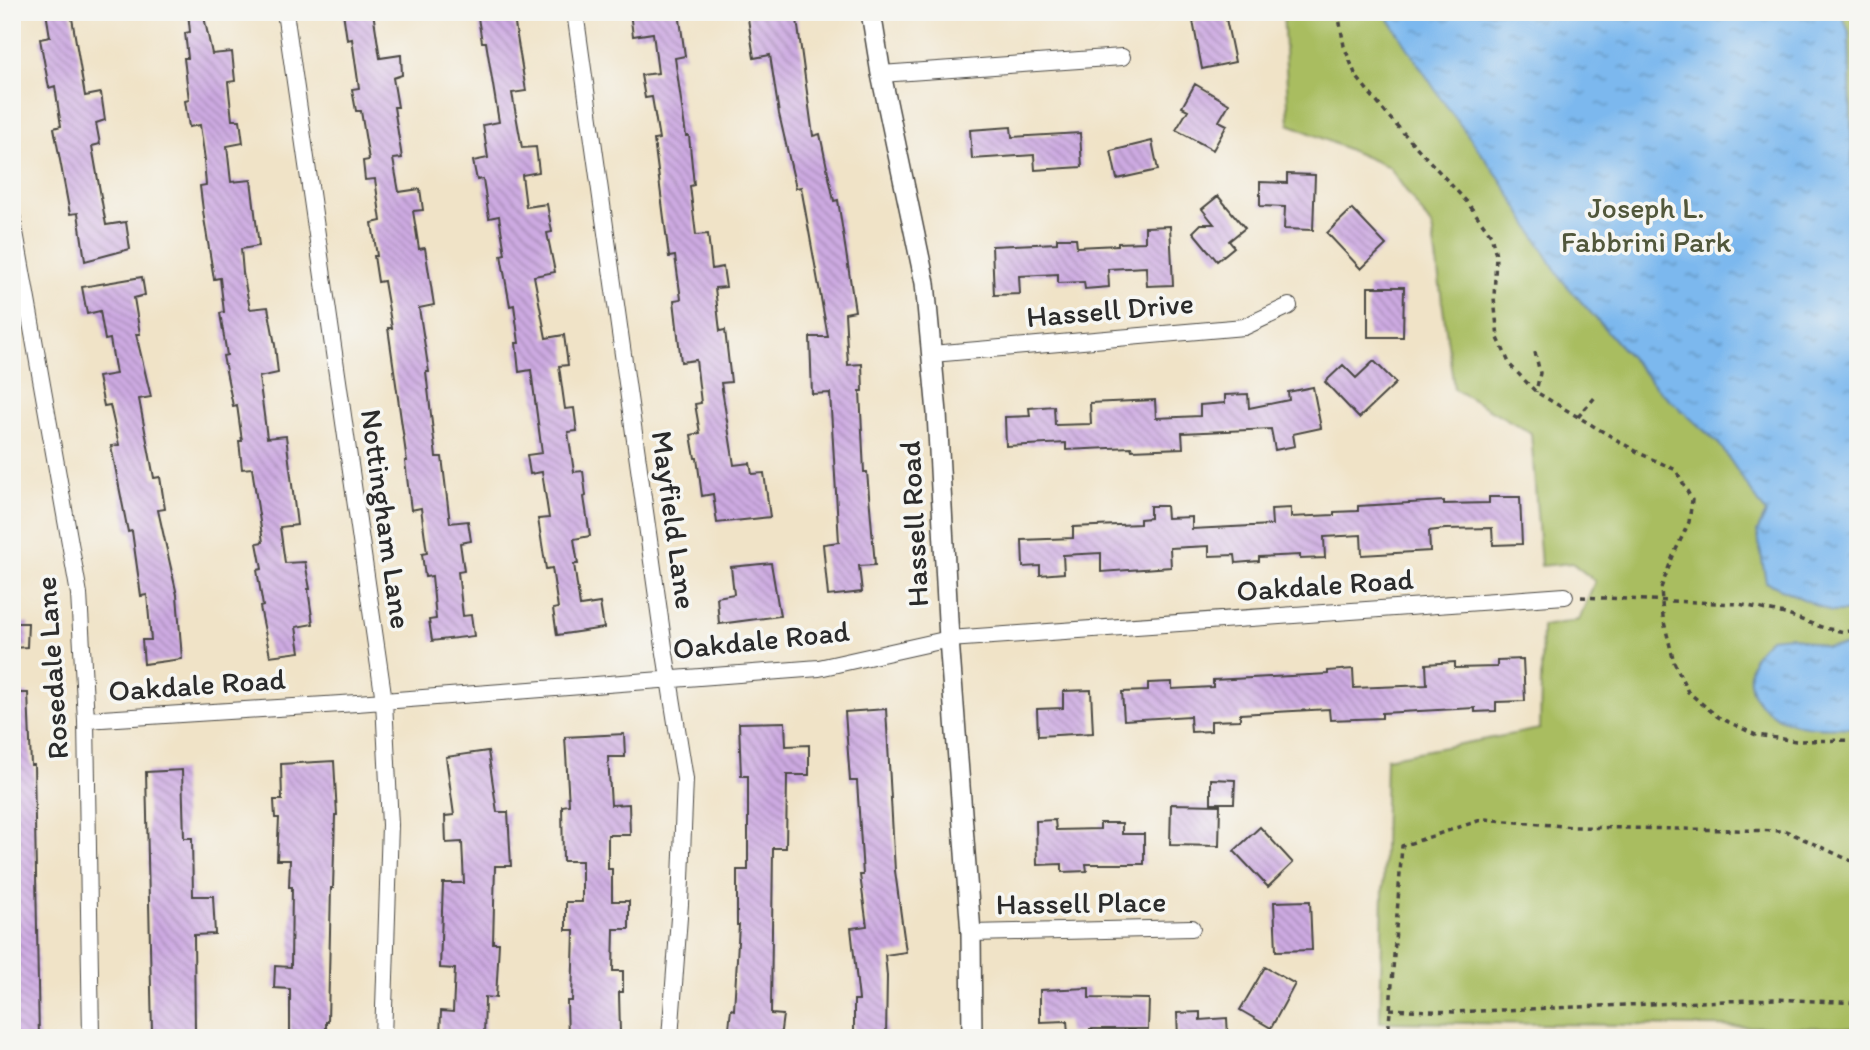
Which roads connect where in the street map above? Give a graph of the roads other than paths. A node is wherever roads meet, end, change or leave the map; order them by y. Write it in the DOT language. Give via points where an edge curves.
graph roads {
  1 [pos="285,12"];
  2 [pos="575,12"];
  3 [pos="871,12"];
  4 [pos="1122,57"];
  5 [pos="881,74"];
  6 [pos="12,215"];
  7 [pos="1289,306"];
  8 [pos="932,354"];
  9 [pos="1565,596"];
  10 [pos="949,639"];
  11 [pos="668,678"];
  12 [pos="384,701"];
  13 [pos="86,720"];
  14 [pos="1192,928"];
  15 [pos="971,933"];
  16 [pos="92,1038"];
  17 [pos="383,1038"];
  18 [pos="670,1038"];
  19 [pos="972,1038"];
  1 -- 12 [label="street, Nottingham Lane"];
  2 -- 11 [label="street, Mayfield Lane"];
  3 -- 5 [label="street, Hassell Road"];
  4 -- 5 [label="street"];
  5 -- 8 [label="street, Hassell Road" via="925,283"];
  6 -- 13 [label="street, Rosedale Lane" via="79,594"];
  7 -- 8 [label="street, Hassell Drive" via="1244,327"];
  8 -- 10 [label="street, Hassell Road"];
  9 -- 10 [label="street, Oakdale Road"];
  10 -- 11 [label="street, Oakdale Road" via="819,668"];
  10 -- 15 [label="street, Hassell Road"];
  11 -- 12 [label="street, Oakdale Road"];
  11 -- 18 [label="street, Mayfield Lane" via="685,779"];
  12 -- 13 [label="street, Oakdale Road"];
  12 -- 17 [label="street, Nottingham Lane" via="390,825"];
  13 -- 16 [label="street, Rosedale Lane"];
  14 -- 15 [label="street, Hassell Place"];
  15 -- 19 [label="street, Hassell Road"];
}
